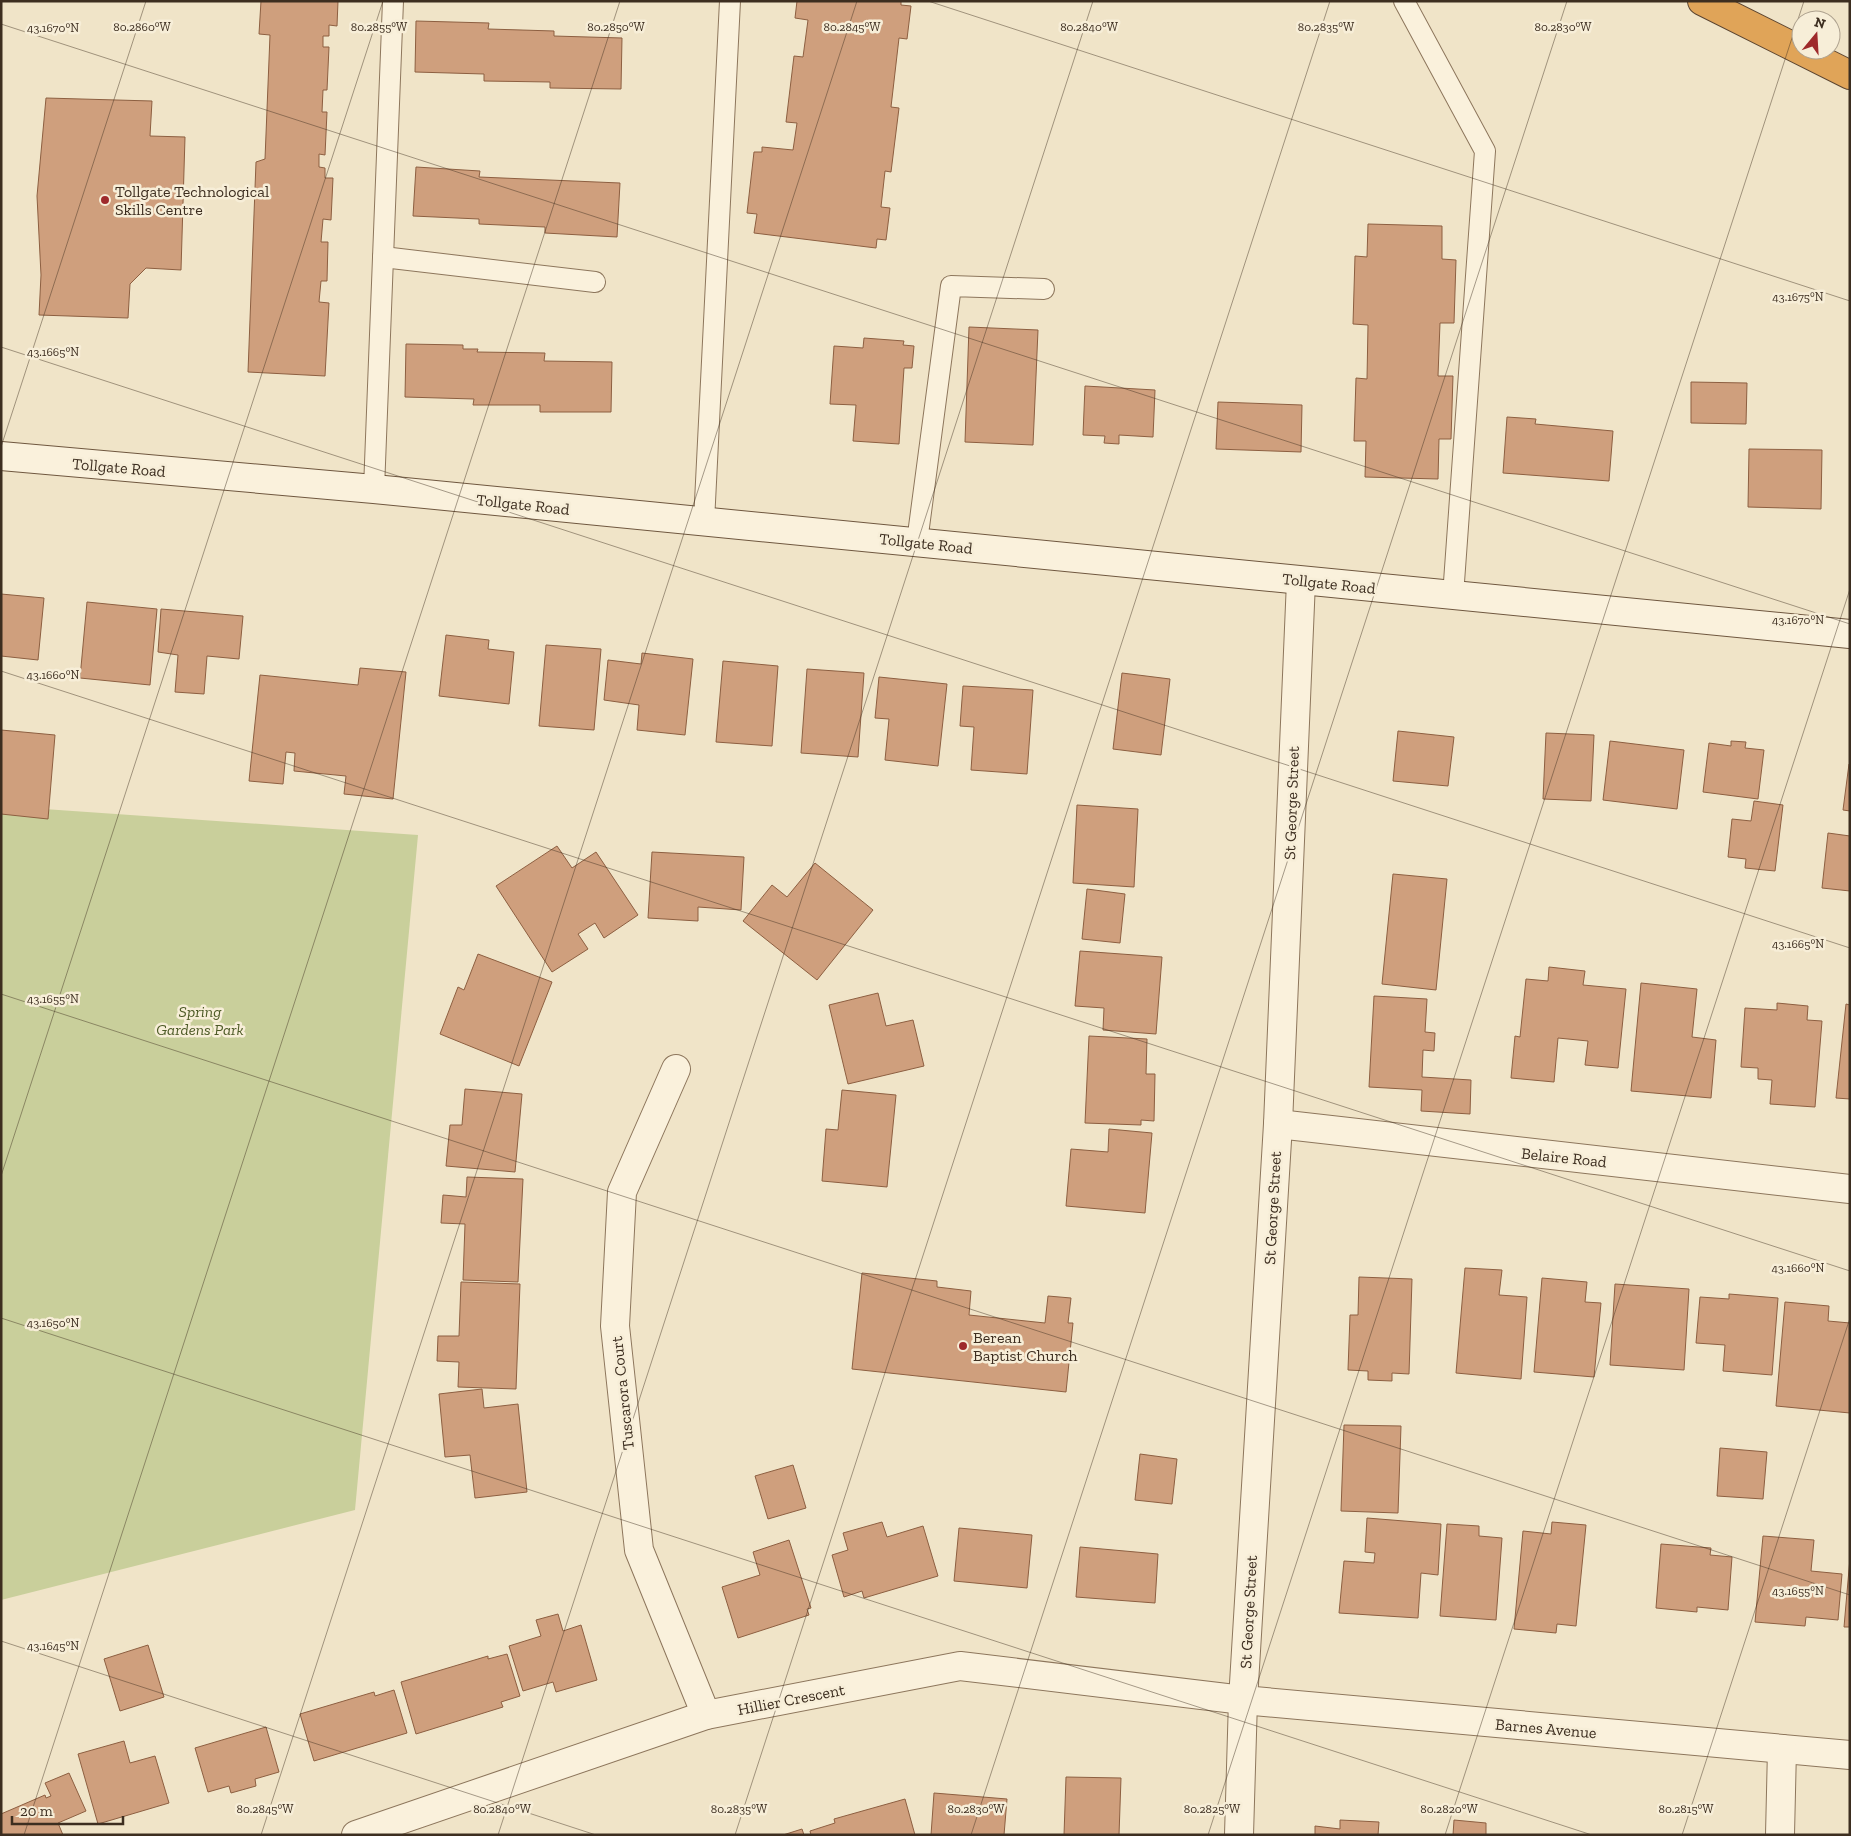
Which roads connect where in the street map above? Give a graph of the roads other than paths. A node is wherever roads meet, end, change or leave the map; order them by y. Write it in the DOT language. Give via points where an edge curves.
graph roads {
  1 [pos="393,1"];
  2 [pos="730,1"];
  3 [pos="1404,1"];
  4 [pos="1702,1"];
  5 [pos="1850,75"];
  6 [pos="383,257"];
  7 [pos="595,282"];
  8 [pos="1044,289"];
  9 [pos="1,456"];
  10 [pos="374,489"];
  11 [pos="704,522"];
  12 [pos="917,542"];
  13 [pos="1301,581"];
  14 [pos="1454,596"];
  15 [pos="1850,634"];
  16 [pos="676,1069"];
  17 [pos="1278,1124"];
  18 [pos="1850,1189"];
  19 [pos="1243,1700"];
  20 [pos="706,1715"];
  21 [pos="1782,1749"];
  22 [pos="1850,1755"];
  23 [pos="356,1835"];
  24 [pos="1239,1835"];
  25 [pos="1780,1835"];
  1 -- 6 [label="lane"];
  2 -- 11 [label="lane"];
  3 -- 14 [label="lane" via="1485,151"];
  4 -- 5 [label="highway"];
  6 -- 7 [label="lane"];
  6 -- 10 [label="lane"];
  8 -- 12 [label="lane" via="951,286"];
  9 -- 10 [label="street, Tollgate Road"];
  10 -- 11 [label="street, Tollgate Road"];
  11 -- 12 [label="street, Tollgate Road"];
  12 -- 13 [label="street, Tollgate Road"];
  13 -- 14 [label="street, Tollgate Road"];
  13 -- 17 [label="street, St George Street"];
  14 -- 15 [label="street, Tollgate Road"];
  16 -- 20 [label="street, Tuscarora Court" via="622,1192 615,1326 639,1550"];
  17 -- 18 [label="street, Belaire Road"];
  17 -- 19 [label="street, St George Street"];
  19 -- 20 [label="street, Hillier Crescent" via="960,1666"];
  19 -- 21 [label="street, Barnes Avenue"];
  19 -- 24 [label="street, St George Street"];
  20 -- 23 [label="street, Hillier Crescent"];
  21 -- 22 [label="street, Barnes Avenue"];
  21 -- 25 [label="street"];
}
